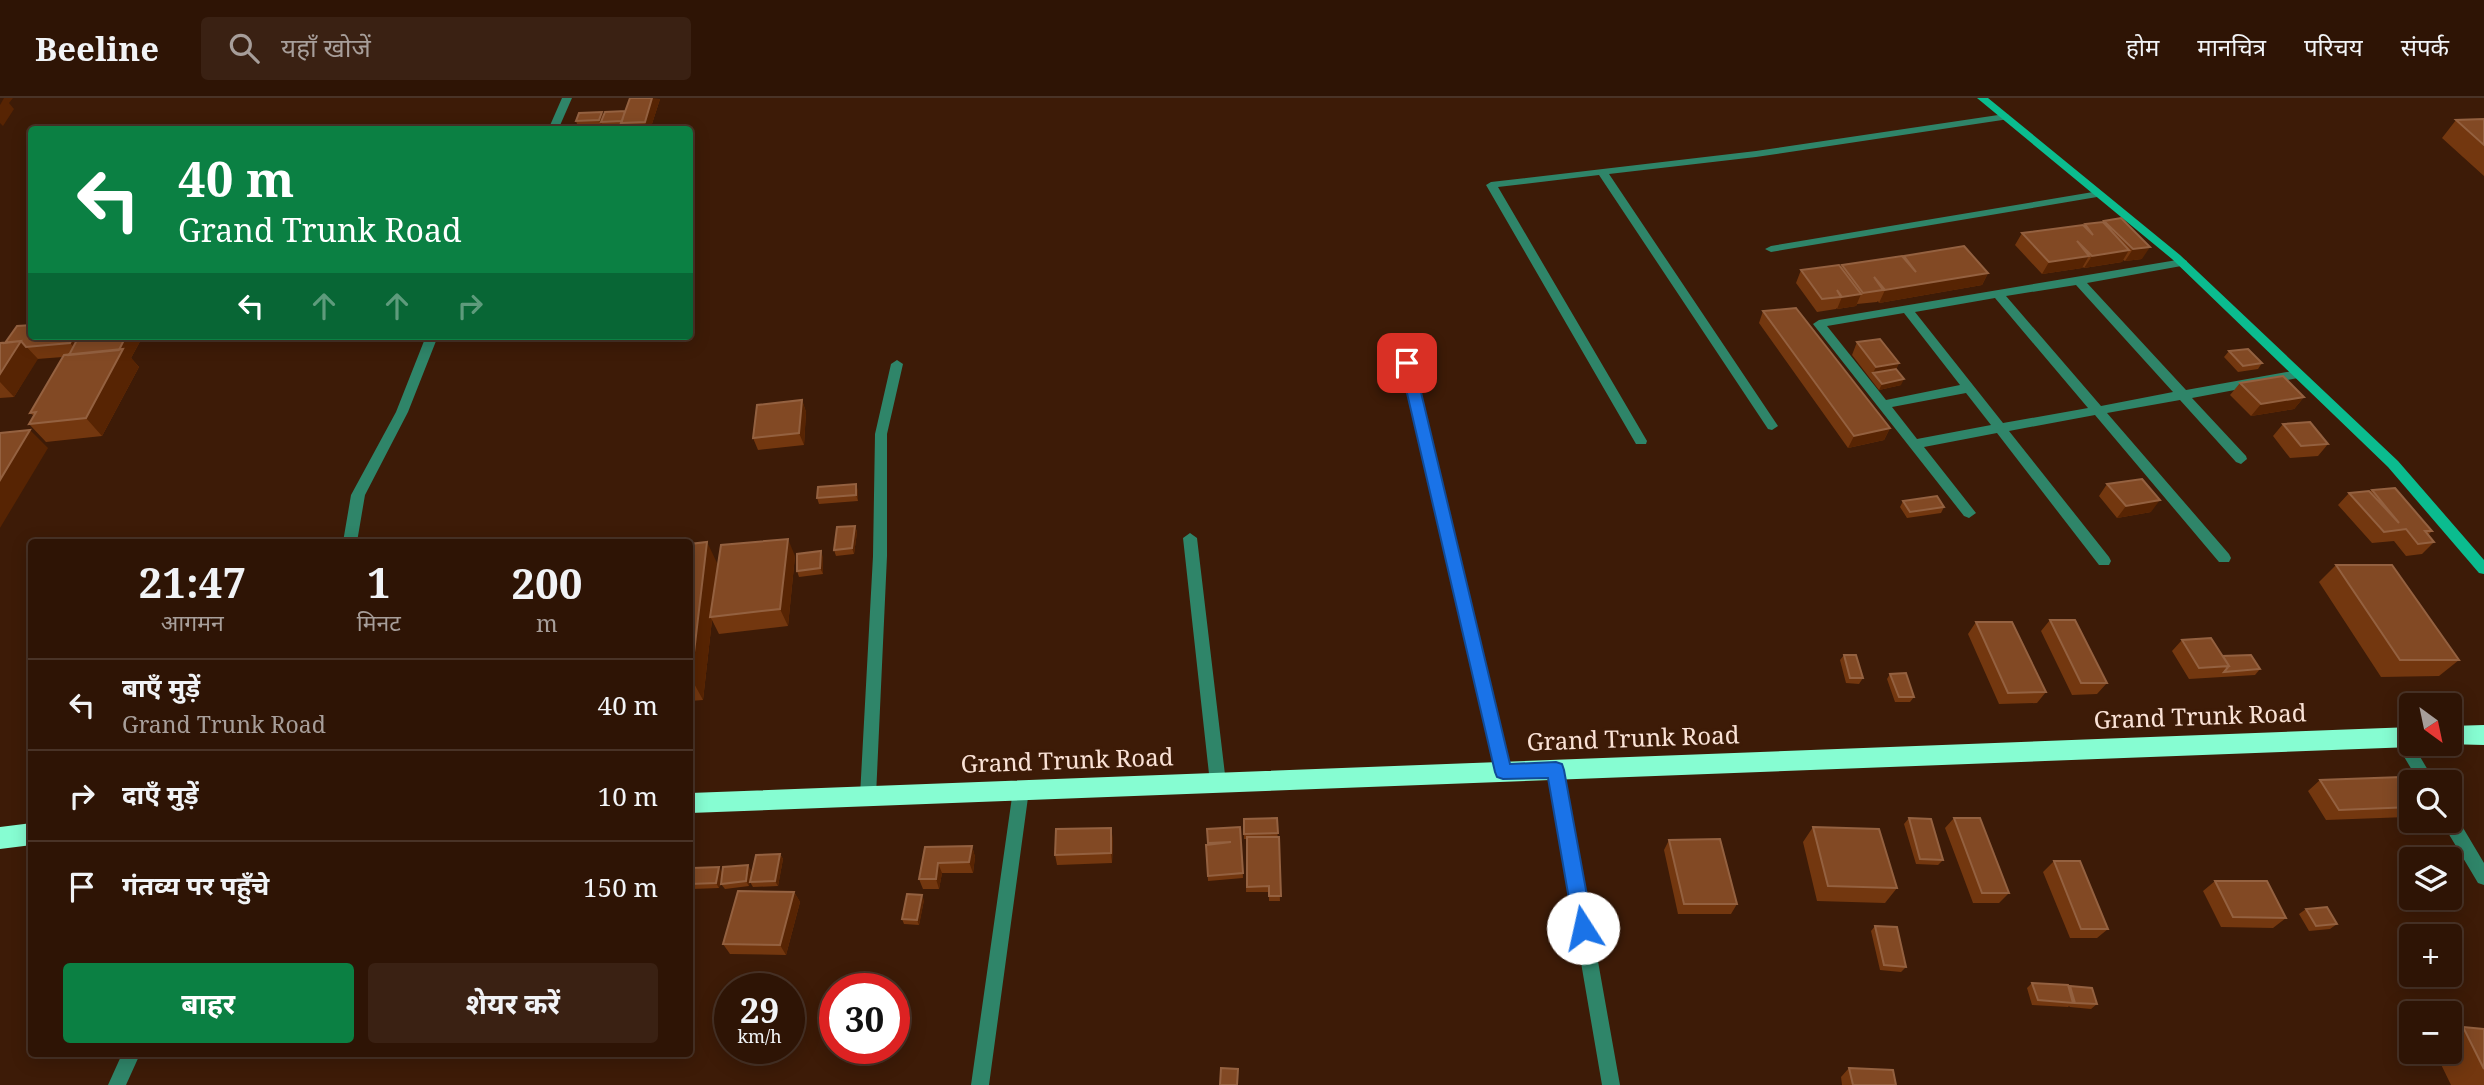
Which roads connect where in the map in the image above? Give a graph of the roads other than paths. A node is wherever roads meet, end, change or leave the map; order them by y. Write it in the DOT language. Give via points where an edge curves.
graph roads {
  1 [pos="567,98"];
  2 [pos="1982,98"];
  3 [pos="2005,117"];
  4 [pos="555,126"];
  5 [pos="1602,172"];
  6 [pos="2099,194"];
  7 [pos="1771,249"];
  8 [pos="2183,263"];
  9 [pos="2079,281"];
  10 [pos="1998,294"];
  11 [pos="1907,309"];
  12 [pos="430,340"];
  13 [pos="1407,363"];
  14 [pos="897,364"];
  15 [pos="2298,374"];
  16 [pos="1968,388"];
  17 [pos="2183,395"];
  18 [pos="1883,405"];
  19 [pos="2097,410"];
  20 [pos="1772,426"];
  21 [pos="2000,428"];
  22 [pos="1641,441"];
  23 [pos="1914,444"];
  24 [pos="2241,459"];
  25 [pos="1969,513"];
  26 [pos="1190,538"];
  27 [pos="350,539"];
  28 [pos="2224,558"];
  29 [pos="2104,561"];
  30 [pos="2484,569"];
  31 [pos="2484,735"];
  32 [pos="2462,736"];
  33 [pos="2399,737"];
  34 [pos="1556,770"];
  35 [pos="1503,772"];
  36 [pos="1218,783"];
  37 [pos="1021,790"];
  38 [pos="868,796"];
  39 [pos="693,803"];
  40 [pos="2457,833"];
  41 [pos="28,834"];
  42 [pos="0,838"];
  43 [pos="2484,878"];
  44 [pos="130,1057"];
  45 [pos="117,1085"];
  46 [pos="980,1085"];
  47 [pos="1611,1085"];
  1 -- 4 [label="street"];
  2 -- 3 [label="street"];
  3 -- 5 [label="street"];
  3 -- 6 [label="street"];
  5 -- 20 [label="street"];
  5 -- 22 [label="street" via="1492,185"];
  6 -- 7 [label="street"];
  6 -- 8 [label="street"];
  8 -- 9 [label="street"];
  8 -- 15 [label="street"];
  9 -- 10 [label="street"];
  9 -- 17 [label="street"];
  10 -- 11 [label="street"];
  10 -- 19 [label="street"];
  11 -- 16 [label="street"];
  11 -- 18 [label="street" via="1819,324"];
  12 -- 27 [label="street" via="402,412 358,495"];
  13 -- 35 [label="street"];
  14 -- 38 [label="street" via="881,434"];
  15 -- 17 [label="street"];
  15 -- 30 [label="street" via="2393,464"];
  16 -- 18 [label="street"];
  16 -- 21 [label="street"];
  17 -- 19 [label="street"];
  17 -- 24 [label="street"];
  18 -- 23 [label="street"];
  19 -- 21 [label="street"];
  19 -- 28 [label="street"];
  21 -- 23 [label="street"];
  21 -- 29 [label="street"];
  23 -- 25 [label="street"];
  26 -- 36 [label="street"];
  31 -- 32 [label="highway"];
  33 -- 34 [label="highway, Grand Trunk Road"];
  34 -- 35 [label="highway, Grand Trunk Road"];
  34 -- 47 [label="street"];
  35 -- 36 [label="highway, Grand Trunk Road"];
  36 -- 37 [label="highway, Grand Trunk Road"];
  37 -- 38 [label="highway, Grand Trunk Road"];
  37 -- 46 [label="street"];
  38 -- 39 [label="highway, Grand Trunk Road"];
  40 -- 43 [label="street"];
  41 -- 42 [label="highway"];
  44 -- 45 [label="street"];
}
